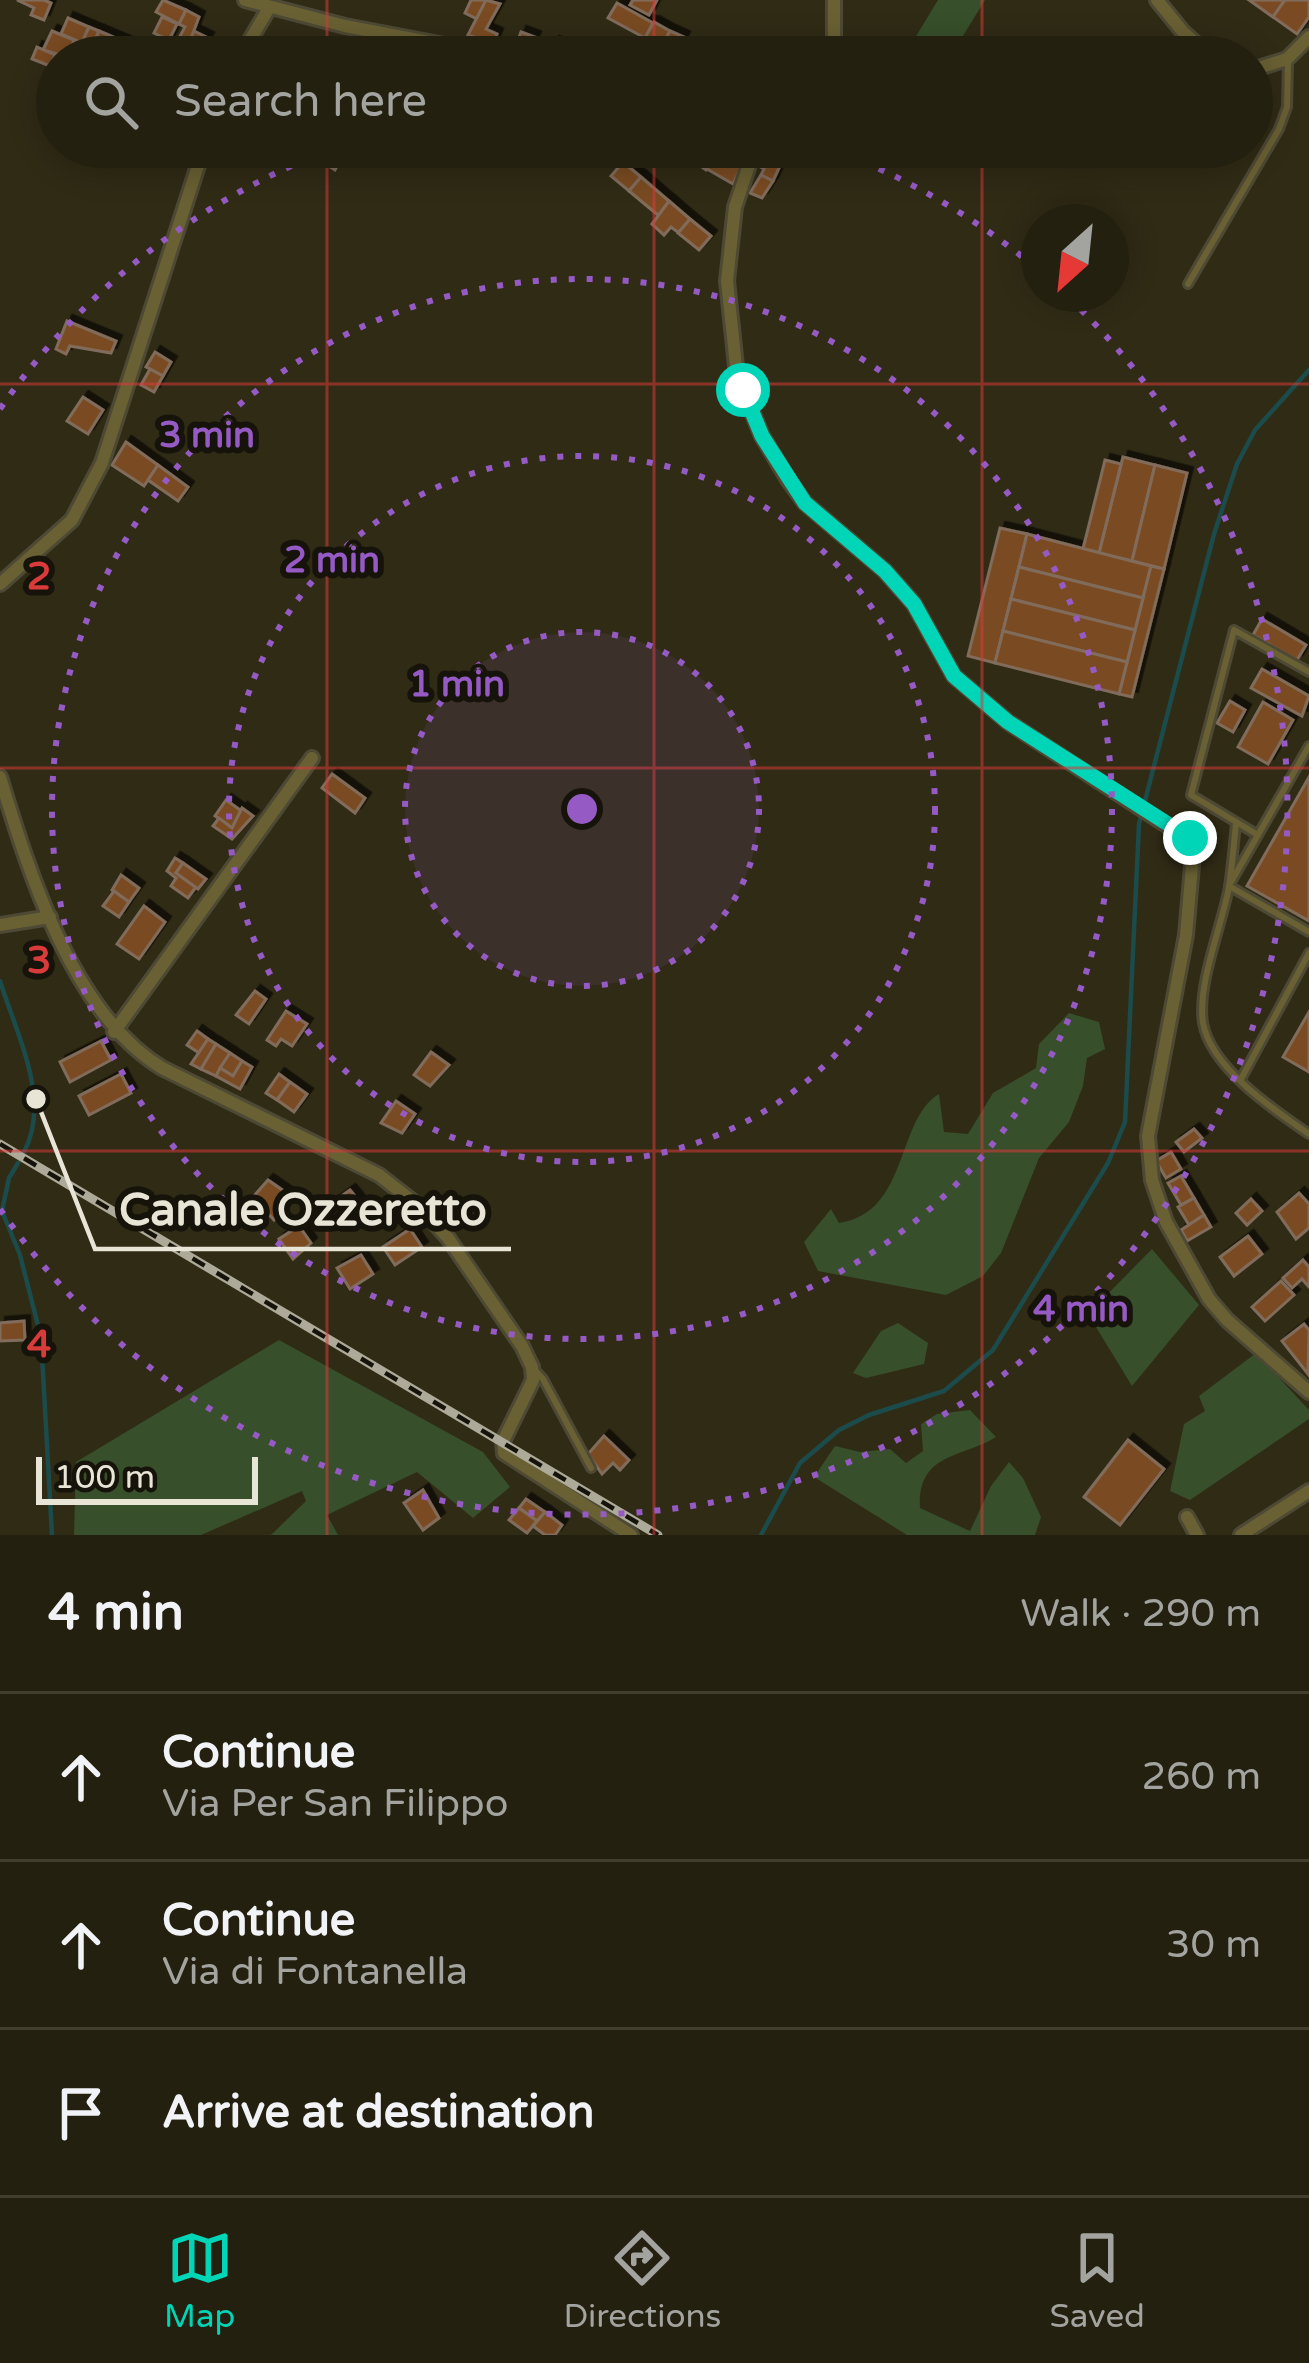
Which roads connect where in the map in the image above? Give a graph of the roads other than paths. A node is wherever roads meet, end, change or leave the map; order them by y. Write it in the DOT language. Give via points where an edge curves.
graph roads {
  1 [pos="245,0"];
  2 [pos="834,0"];
  3 [pos="1157,0"];
  4 [pos="269,8"];
  5 [pos="253,36"];
  6 [pos="405,36"];
  7 [pos="833,36"];
  8 [pos="1187,36"];
  9 [pos="1309,37"];
  10 [pos="1288,59"];
  11 [pos="1273,64"];
  12 [pos="1273,137"];
  13 [pos="197,168"];
  14 [pos="745,168"];
  15 [pos="1255,168"];
  16 [pos="1188,284"];
  17 [pos="0,584"];
  18 [pos="1309,672"];
  19 [pos="1309,746"];
  20 [pos="312,758"];
  21 [pos="0,777"];
  22 [pos="1236,823"];
  23 [pos="1258,835"];
  24 [pos="1229,886"];
  25 [pos="50,917"];
  26 [pos="0,925"];
  27 [pos="1309,932"];
  28 [pos="1309,953"];
  29 [pos="115,1032"];
  30 [pos="1241,1079"];
  31 [pos="1309,1134"];
  32 [pos="532,1367"];
  33 [pos="1309,1392"];
  34 [pos="591,1468"];
  35 [pos="1309,1491"];
  36 [pos="1187,1517"];
  37 [pos="631,1535"];
  38 [pos="1198,1535"];
  39 [pos="1241,1535"];
  1 -- 4 [label="street"];
  2 -- 7 [label="street"];
  3 -- 8 [label="street"];
  4 -- 5 [label="street"];
  4 -- 6 [label="street"];
  9 -- 10 [label="street"];
  10 -- 11 [label="street"];
  10 -- 12 [label="lane" via="1288,98"];
  13 -- 17 [label="street" via="102,463 72,520"];
  14 -- 33 [label="street" via="727,281 736,366 762,436 805,503 914,604 954,676 1008,722 1196,848 1148,1136 1152,1180 1209,1299"];
  15 -- 16 [label="lane"];
  18 -- 22 [label="lane" via="1234,630 1191,795"];
  19 -- 23 [label="lane"];
  20 -- 29 [label="street"];
  21 -- 25 [label="street"];
  22 -- 23 [label="lane"];
  22 -- 24 [label="lane"];
  23 -- 24 [label="lane"];
  24 -- 27 [label="lane"];
  24 -- 30 [label="lane" via="1203,1024 1218,1057"];
  25 -- 26 [label="street"];
  25 -- 29 [label="street"];
  28 -- 30 [label="lane"];
  29 -- 32 [label="street" via="162,1068 379,1175 420,1207"];
  30 -- 31 [label="lane"];
  32 -- 34 [label="lane"];
  32 -- 37 [label="street" via="504,1453"];
  35 -- 39 [label="street"];
  36 -- 38 [label="street"];
}
